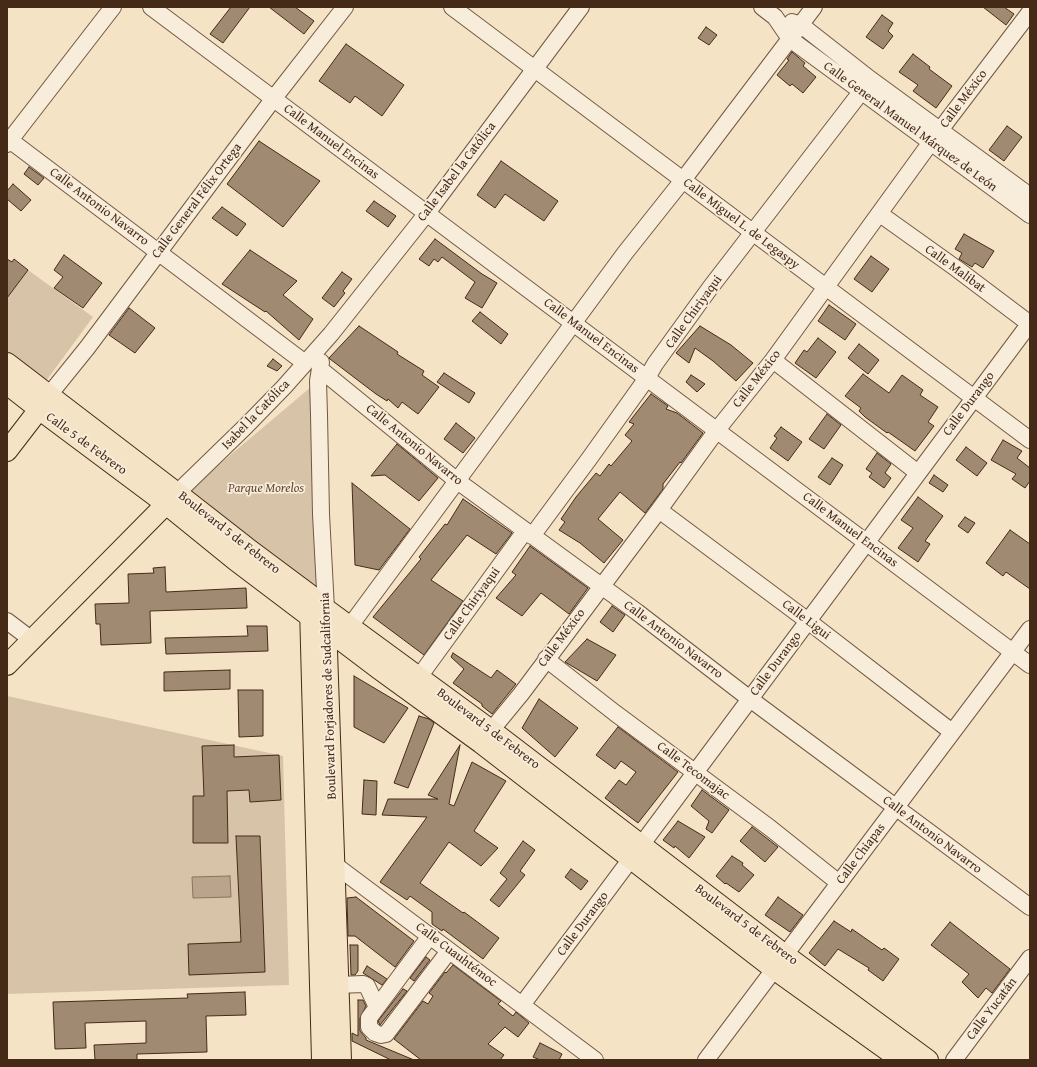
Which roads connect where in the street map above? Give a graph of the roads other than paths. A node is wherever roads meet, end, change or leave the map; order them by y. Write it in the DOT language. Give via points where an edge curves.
graph roads {
  1 [pos="113,7"];
  2 [pos="151,7"];
  3 [pos="345,7"];
  4 [pos="452,7"];
  5 [pos="581,7"];
  6 [pos="762,7"];
  7 [pos="814,7"];
  8 [pos="1030,12"];
  9 [pos="775,17"];
  10 [pos="801,25"];
  11 [pos="790,39"];
  12 [pos="534,69"];
  13 [pos="861,92"];
  14 [pos="274,98"];
  15 [pos="936,136"];
  16 [pos="8,141"];
  17 [pos="683,180"];
  18 [pos="1030,196"];
  19 [pos="427,213"];
  20 [pos="880,214"];
  21 [pos="1030,215"];
  22 [pos="754,233"];
  23 [pos="158,252"];
  24 [pos="826,287"];
  25 [pos="574,323"];
  26 [pos="1030,323"];
  27 [pos="331,334"];
  28 [pos="773,360"];
  29 [pos="7,363"];
  30 [pos="312,366"];
  31 [pos="647,378"];
  32 [pos="7,384"];
  33 [pos="974,398"];
  34 [pos="44,402"];
  35 [pos="717,430"];
  36 [pos="1030,440"];
  37 [pos="7,451"];
  38 [pos="918,472"];
  39 [pos="456,480"];
  40 [pos="172,498"];
  41 [pos="659,510"];
  42 [pos="529,533"];
  43 [pos="866,542"];
  44 [pos="600,586"];
  45 [pos="318,612"];
  46 [pos="7,621"];
  47 [pos="808,621"];
  48 [pos="350,626"];
  49 [pos="1030,629"];
  50 [pos="327,630"];
  51 [pos="32,640"];
  52 [pos="1013,652"];
  53 [pos="546,659"];
  54 [pos="7,665"];
  55 [pos="1030,665"];
  56 [pos="419,677"];
  57 [pos="750,699"];
  58 [pos="952,732"];
  59 [pos="486,737"];
  60 [pos="695,773"];
  61 [pos="896,807"];
  62 [pos="316,851"];
  63 [pos="636,852"];
  64 [pos="335,865"];
  65 [pos="839,883"];
  66 [pos="1030,907"];
  67 [pos="430,936"];
  68 [pos="449,951"];
  69 [pos="1030,958"];
  70 [pos="780,962"];
  71 [pos="338,985"];
  72 [pos="522,1005"];
  73 [pos="377,1007"];
  74 [pos="322,1060"];
  75 [pos="341,1060"];
  76 [pos="595,1060"];
  77 [pos="706,1060"];
  78 [pos="901,1060"];
  79 [pos="928,1060"];
  80 [pos="954,1060"];
  1 -- 16 [label="street"];
  2 -- 14 [label="street, Calle Manuel Encinas"];
  3 -- 14 [label="street, Calle General Félix Ortega"];
  4 -- 12 [label="street, Calle Miguel L. de Legaspy"];
  5 -- 12 [label="street, Calle Isabel la Católica"];
  6 -- 9 [label="street"];
  7 -- 10 [label="street"];
  8 -- 15 [label="street, Calle México"];
  9 -- 10 [label="street"];
  9 -- 11 [label="street, Calle General Manuel Márquez de León"];
  10 -- 11 [label="street"];
  10 -- 15 [label="street, Calle General Manuel Márquez de León" via="870,79"];
  11 -- 13 [label="street, Calle General Manuel Márquez de León"];
  11 -- 17 [label="street"];
  12 -- 17 [label="street, Calle Miguel L. de Legaspy"];
  12 -- 19 [label="street, Calle Isabel la Católica"];
  13 -- 15 [label="street, Calle General Manuel Márquez de León"];
  13 -- 22 [label="street, Calle Chiriyaqui"];
  14 -- 19 [label="street, Calle Manuel Encinas"];
  14 -- 23 [label="street, Calle General Félix Ortega"];
  15 -- 18 [label="street, Calle General Manuel Márquez de León"];
  15 -- 20 [label="street, Calle México"];
  15 -- 21 [label="street, Calle General Manuel Márquez de León"];
  16 -- 23 [label="street, Calle Antonio Navarro"];
  17 -- 22 [label="street, Calle Miguel L. de Legaspy"];
  17 -- 25 [label="street" via="625,252"];
  19 -- 25 [label="street, Calle Manuel Encinas"];
  19 -- 27 [label="street, Calle Isabel la Católica"];
  20 -- 24 [label="street, Calle México"];
  20 -- 26 [label="street, Calle Malibat"];
  22 -- 24 [label="street, Calle Miguel L. de Legaspy"];
  22 -- 31 [label="street, Calle Chiriyaqui" via="710,288"];
  23 -- 30 [label="street, Calle Antonio Navarro"];
  23 -- 34 [label="street, Calle General Félix Ortega"];
  24 -- 28 [label="street, Calle México"];
  24 -- 33 [label="street, Calle Miguel L. de Legaspy"];
  25 -- 31 [label="street, Calle Manuel Encinas"];
  25 -- 39 [label="street"];
  26 -- 33 [label="street, Calle Durango"];
  27 -- 30 [label="street, Isabel la Católica"];
  28 -- 35 [label="street, Calle México"];
  28 -- 38 [label="street"];
  29 -- 34 [label="main road, Calle 5 de Febrero"];
  30 -- 39 [label="street, Calle Antonio Navarro"];
  30 -- 40 [label="street, Isabel la Católica"];
  30 -- 45 [label="street, Boulevard Forjadores de Sudcalifornia" via="318,381 321,514"];
  31 -- 35 [label="street, Calle Manuel Encinas"];
  31 -- 42 [label="street, Calle Chiriyaqui" via="589,459"];
  32 -- 34 [label="main road, Calle 5 de Febrero"];
  33 -- 36 [label="street, Calle Miguel L. de Legaspy"];
  33 -- 38 [label="street, Calle Durango"];
  34 -- 37 [label="main road"];
  34 -- 40 [label="main road, Calle 5 de Febrero"];
  35 -- 41 [label="street, Calle México"];
  35 -- 43 [label="street, Calle Manuel Encinas"];
  38 -- 43 [label="street, Calle Durango"];
  39 -- 42 [label="street, Calle Antonio Navarro"];
  39 -- 48 [label="street"];
  40 -- 45 [label="main road, Boulevard 5 de Febrero" via="235,560"];
  40 -- 45 [label="main road, Boulevard 5 de Febrero" via="246,547 309,594"];
  40 -- 51 [label="main road"];
  41 -- 44 [label="street, Calle México"];
  41 -- 47 [label="street, Calle Ligui"];
  42 -- 44 [label="street, Calle Antonio Navarro"];
  42 -- 56 [label="street, Calle Chiriyaqui"];
  43 -- 47 [label="street, Calle Durango"];
  43 -- 52 [label="street, Calle Manuel Encinas"];
  44 -- 53 [label="street, Calle México"];
  44 -- 57 [label="street, Calle Antonio Navarro"];
  45 -- 48 [label="main road, Boulevard 5 de Febrero"];
  45 -- 50 [label="main road, Boulevard Forjadores de Sudcalifornia"];
  45 -- 62 [label="main road, Boulevard Forjadores de Sudcalifornia"];
  46 -- 51 [label="street"];
  47 -- 57 [label="street, Calle Durango"];
  47 -- 58 [label="street, Calle Ligui"];
  48 -- 56 [label="main road, Boulevard 5 de Febrero"];
  49 -- 52 [label="street, Calle Chiapas"];
  50 -- 59 [label="main road, Boulevard 5 de Febrero" via="379,669"];
  50 -- 64 [label="main road, Boulevard Forjadores de Sudcalifornia"];
  51 -- 54 [label="main road"];
  52 -- 55 [label="street, Calle Manuel Encinas"];
  52 -- 58 [label="street, Calle Chiapas"];
  53 -- 59 [label="street, Calle México"];
  53 -- 60 [label="street, Calle Tecomajac"];
  56 -- 59 [label="main road, Boulevard 5 de Febrero"];
  57 -- 60 [label="street, Calle Durango"];
  57 -- 61 [label="street, Calle Antonio Navarro"];
  58 -- 61 [label="street, Calle Chiapas"];
  59 -- 63 [label="main road, Boulevard 5 de Febrero"];
  60 -- 63 [label="street, Calle Durango"];
  60 -- 65 [label="street, Calle Tecomajac"];
  61 -- 65 [label="street, Calle Chiapas"];
  61 -- 66 [label="street, Calle Antonio Navarro"];
  62 -- 64 [label="street, Calle Cuauhtémoc"];
  62 -- 74 [label="main road, Boulevard Forjadores de Sudcalifornia"];
  63 -- 70 [label="main road, Boulevard 5 de Febrero"];
  63 -- 72 [label="street, Calle Durango"];
  64 -- 67 [label="street, Calle Cuauhtémoc"];
  64 -- 71 [label="main road, Boulevard Forjadores de Sudcalifornia"];
  65 -- 70 [label="street, Calle Chiapas"];
  67 -- 68 [label="street, Calle Cuauhtémoc"];
  67 -- 73 [label="street"];
  68 -- 72 [label="street, Calle Cuauhtémoc"];
  68 -- 73 [label="street" via="386,1034 375,1033 369,1027 369,1018"];
  69 -- 80 [label="street, Calle Yucatán"];
  70 -- 77 [label="street, Calle Chiapas"];
  70 -- 78 [label="main road, Boulevard 5 de Febrero"];
  70 -- 79 [label="main road, Boulevard 5 de Febrero"];
  71 -- 73 [label="street" via="367,986"];
  71 -- 75 [label="main road, Boulevard Forjadores de Sudcalifornia"];
  72 -- 76 [label="street, Calle Cuauhtémoc"];
}
